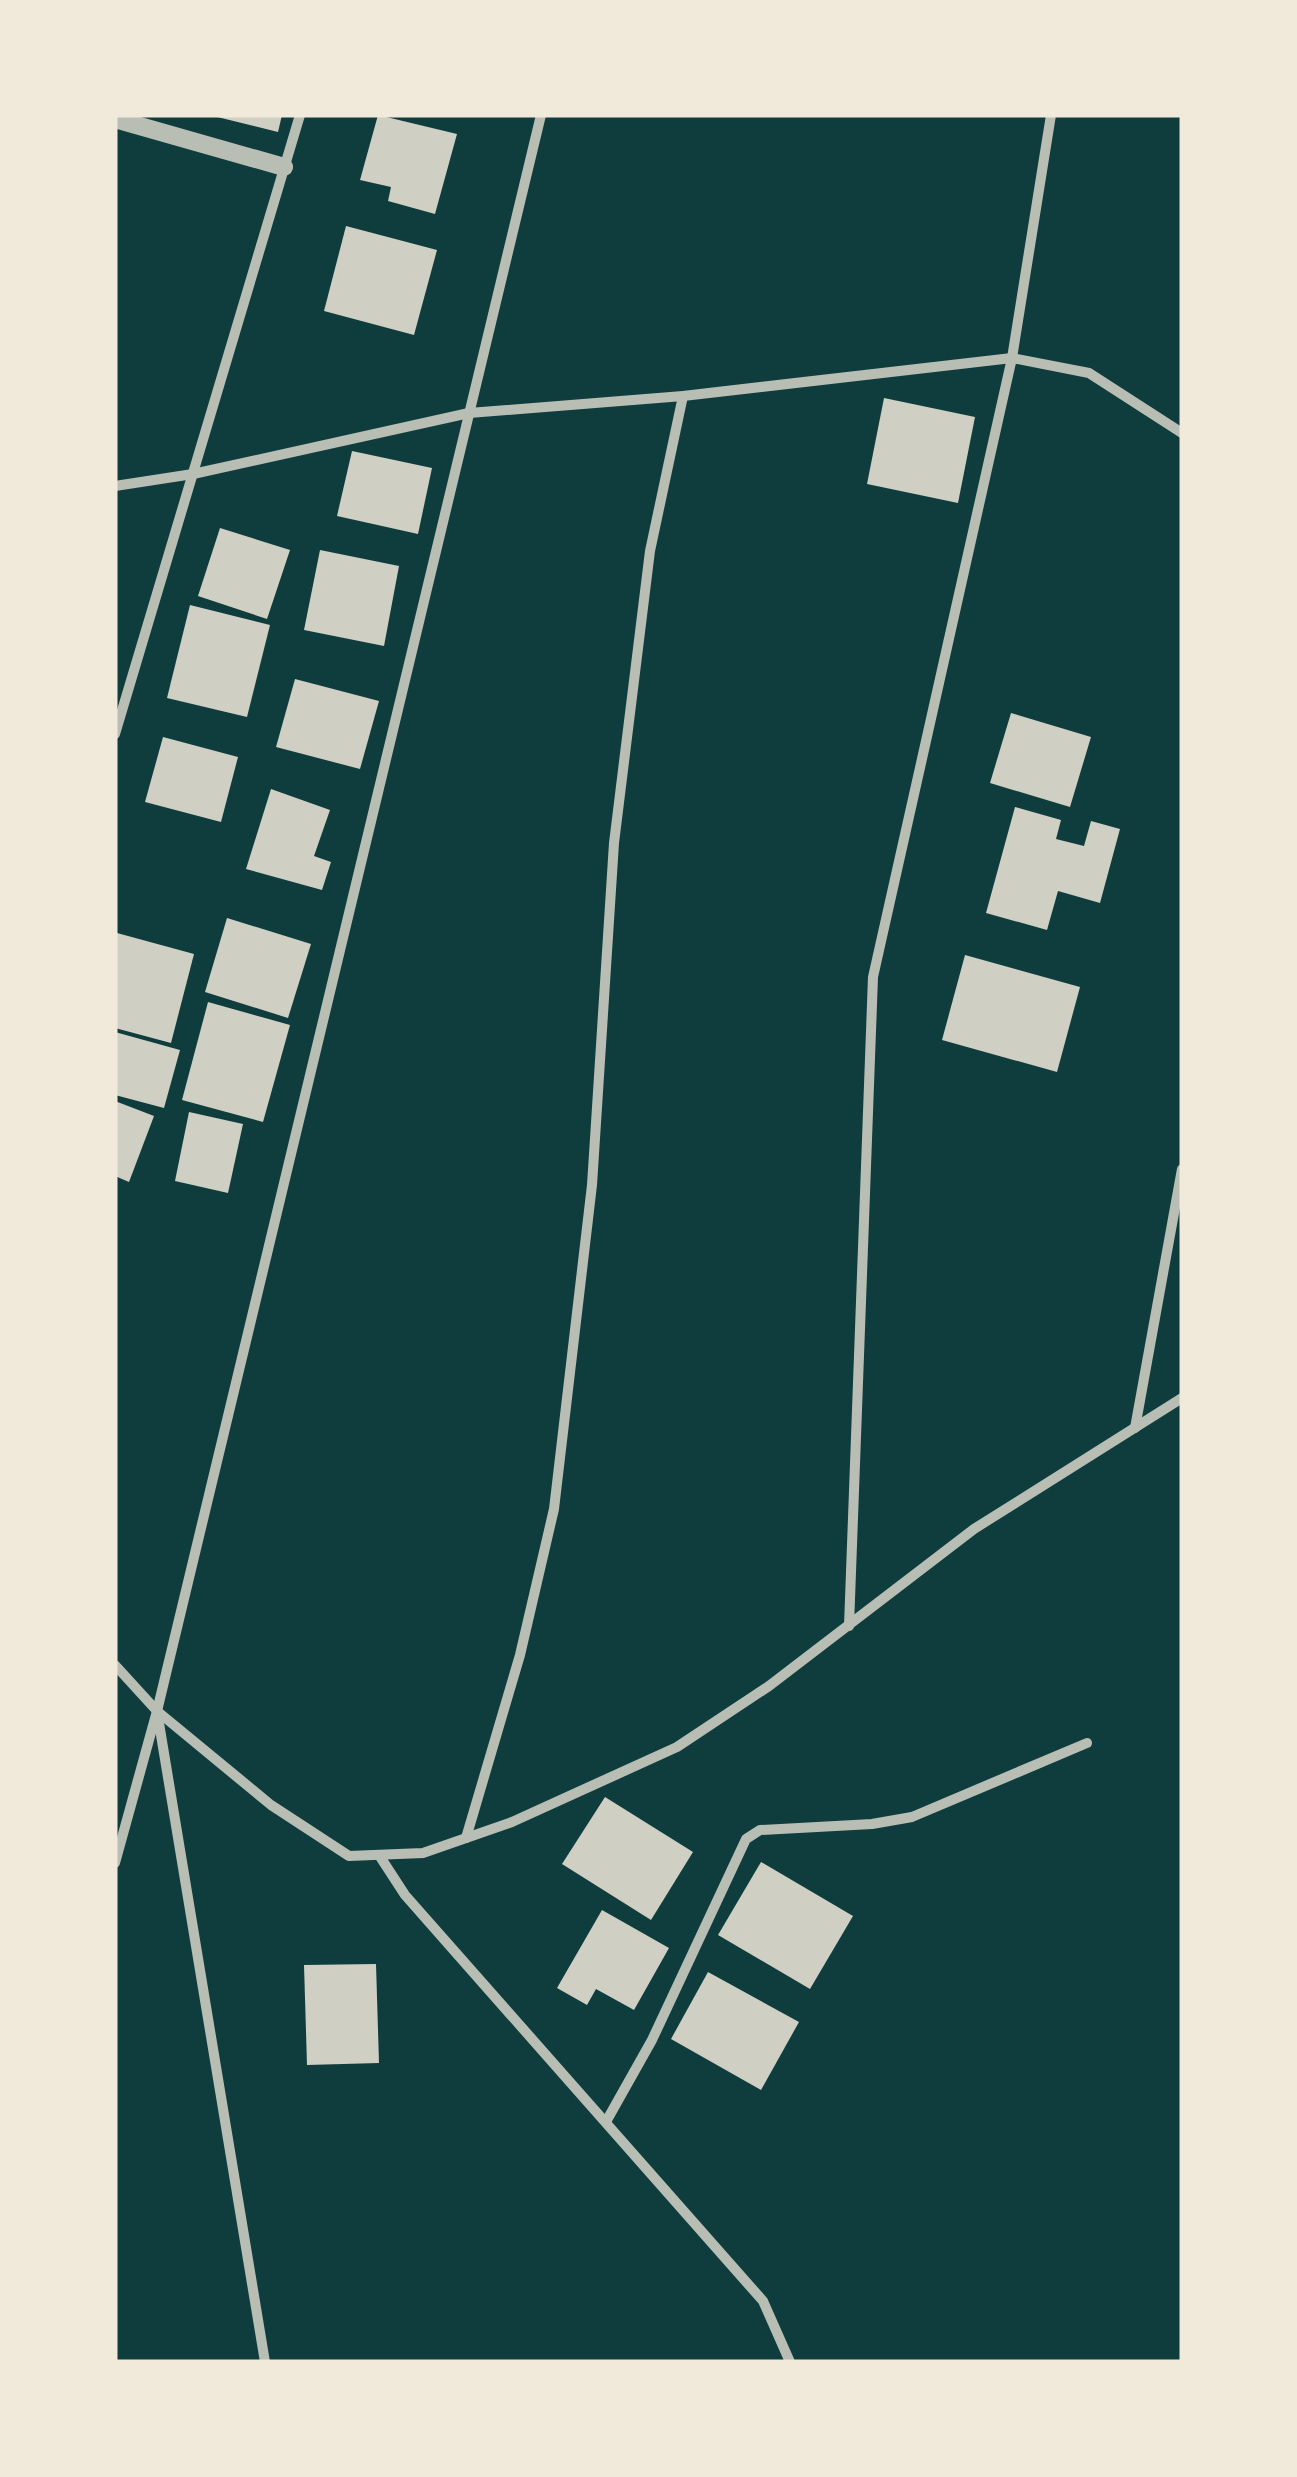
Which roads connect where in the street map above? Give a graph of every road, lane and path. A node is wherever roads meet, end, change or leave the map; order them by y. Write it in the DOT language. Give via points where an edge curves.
graph roads {
  1 [pos="300,115"];
  2 [pos="541,115"];
  3 [pos="1051,115"];
  4 [pos="115,119"];
  5 [pos="284,167"];
  6 [pos="1012,358"];
  7 [pos="683,396"];
  8 [pos="469,413"];
  9 [pos="1182,433"];
  10 [pos="192,474"];
  11 [pos="115,486"];
  12 [pos="115,734"];
  13 [pos="1182,1169"];
  14 [pos="1182,1398"];
  15 [pos="1135,1428"];
  16 [pos="849,1626"];
  17 [pos="115,1666"];
  18 [pos="157,1711"];
  19 [pos="1086,1742"];
  20 [pos="466,1838"];
  21 [pos="379,1855"];
  22 [pos="115,1863"];
  23 [pos="607,2120"];
  24 [pos="265,2362"];
  25 [pos="790,2362"];
  1 -- 5 [label="street"];
  2 -- 8 [label="street"];
  3 -- 6 [label="street"];
  4 -- 5 [label="street"];
  5 -- 10 [label="street"];
  6 -- 7 [label="street"];
  6 -- 9 [label="street" via="1089,373"];
  6 -- 16 [label="street" via="873,977"];
  7 -- 8 [label="street"];
  7 -- 20 [label="street" via="650,551 614,843 592,1185 554,1509"];
  8 -- 10 [label="street"];
  8 -- 18 [label="street"];
  10 -- 11 [label="street"];
  10 -- 12 [label="street"];
  13 -- 15 [label="street"];
  14 -- 15 [label="street"];
  15 -- 16 [label="street" via="974,1528"];
  16 -- 20 [label="street" via="677,1747"];
  17 -- 18 [label="street"];
  18 -- 21 [label="street" via="271,1806 349,1856"];
  18 -- 22 [label="street"];
  18 -- 24 [label="street"];
  19 -- 23 [label="street" via="912,1816 760,1830 746,1839"];
  20 -- 21 [label="street" via="423,1853"];
  21 -- 23 [label="street" via="405,1895"];
  23 -- 25 [label="street" via="762,2301"];
}
